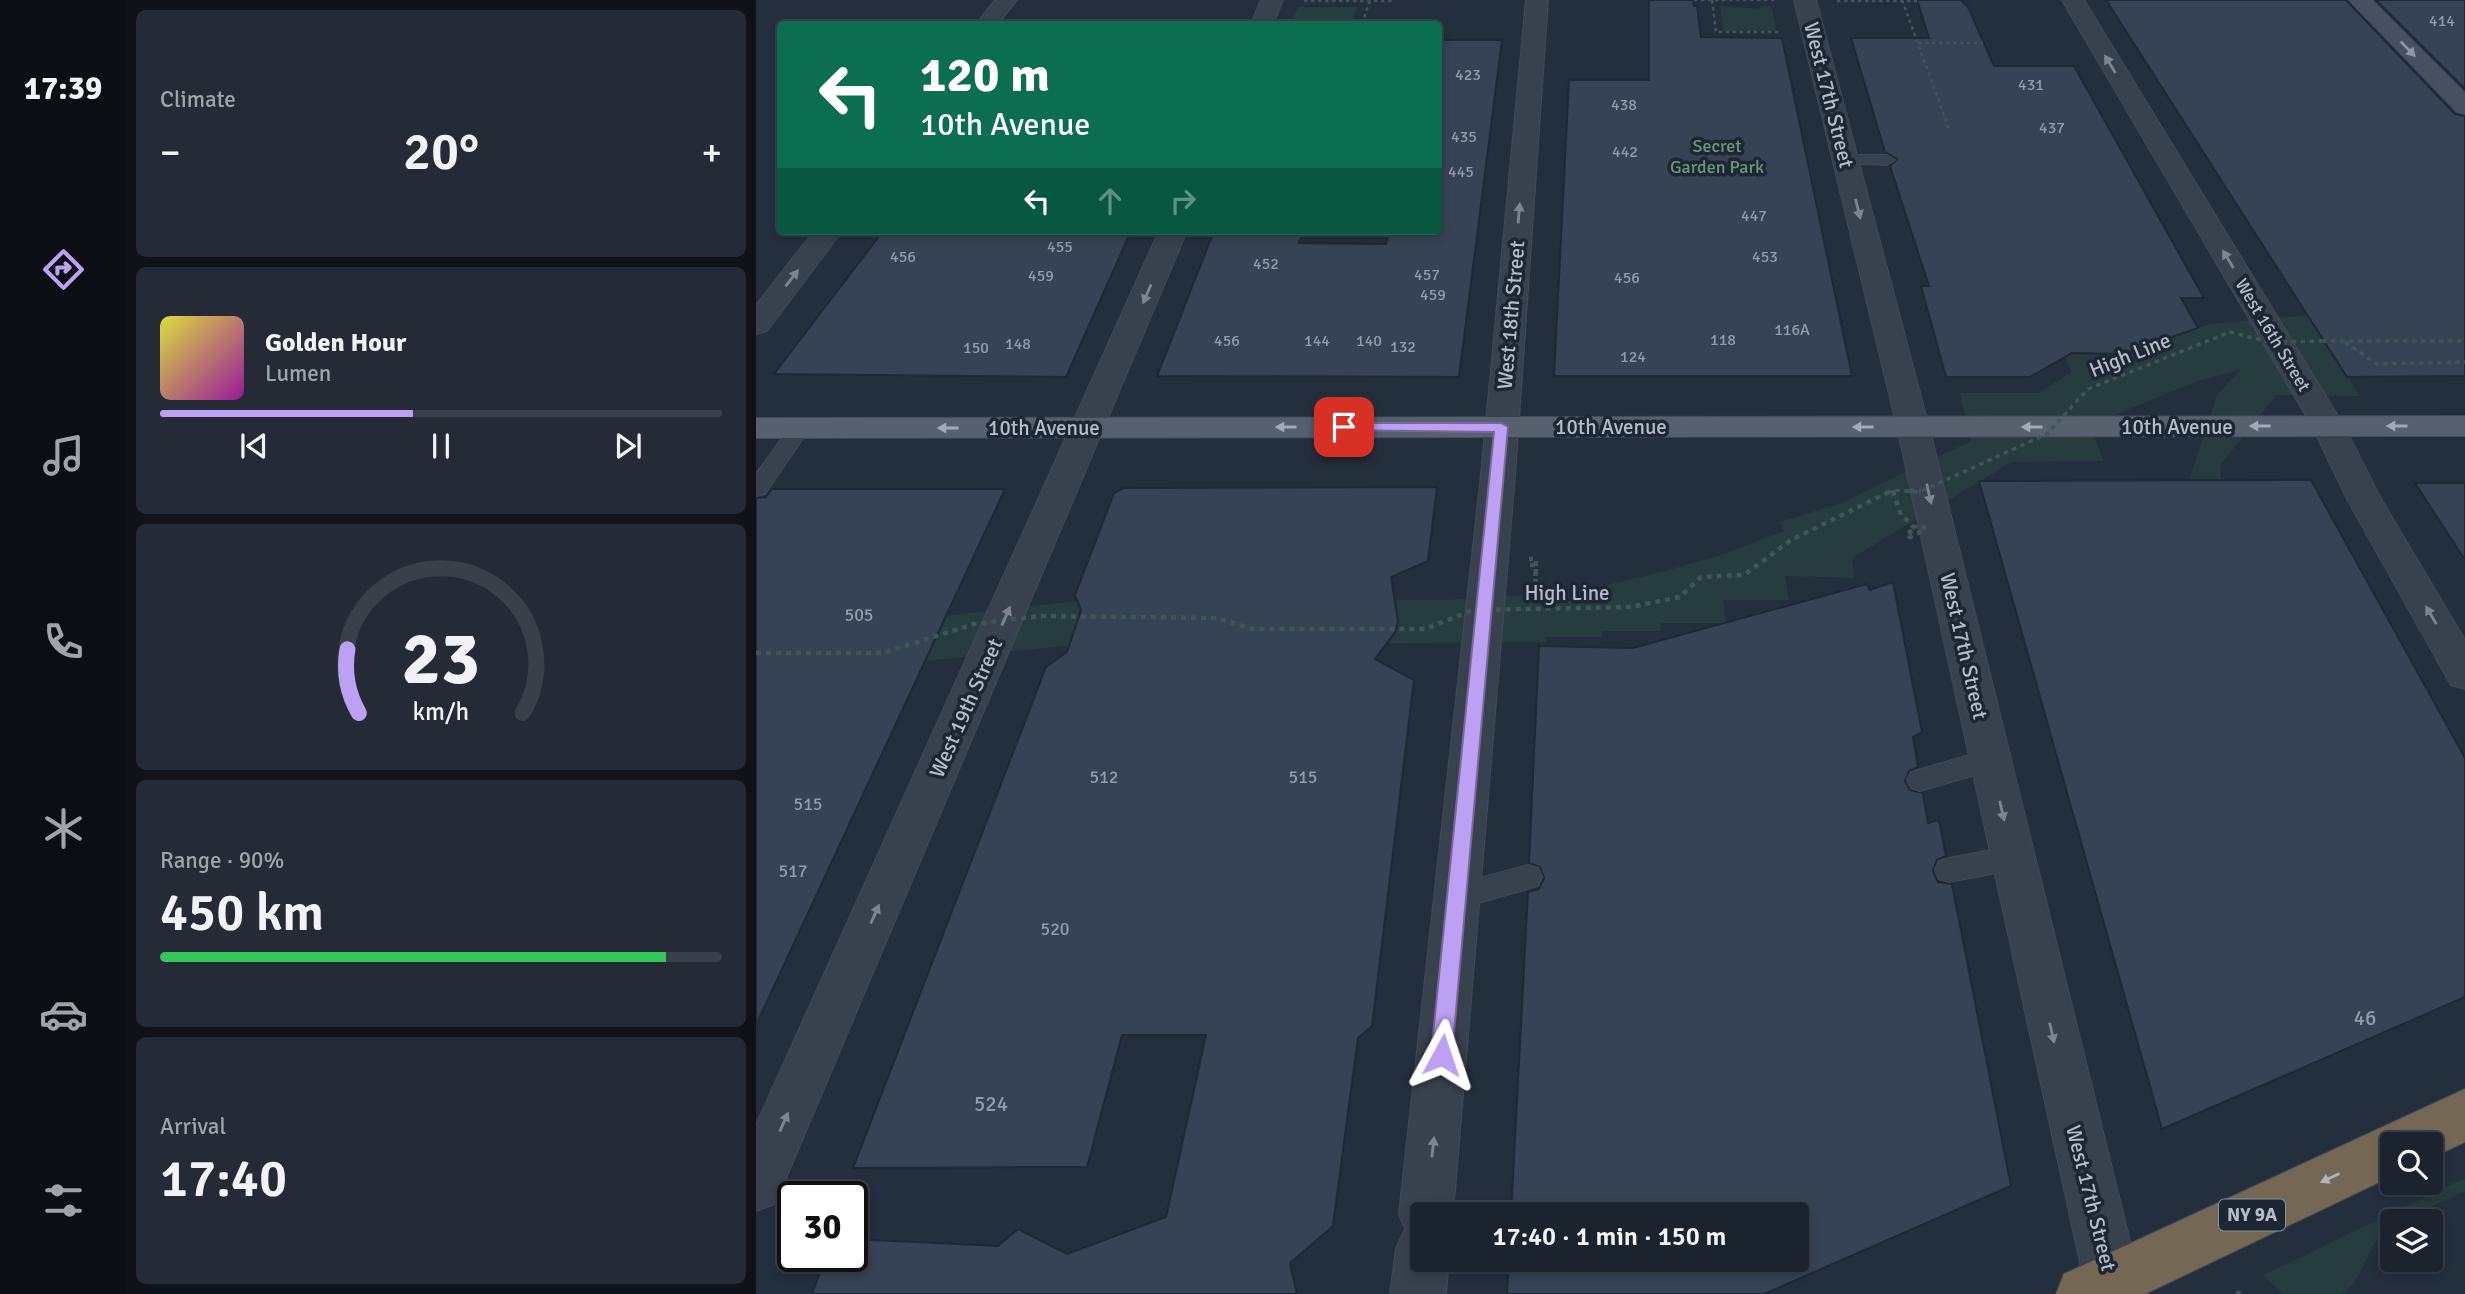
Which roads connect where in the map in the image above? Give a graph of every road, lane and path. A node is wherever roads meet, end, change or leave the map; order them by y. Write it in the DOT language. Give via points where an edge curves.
graph roads {
  1 [pos="1006,0"];
  2 [pos="1272,0"];
  3 [pos="1369,0"];
  4 [pos="1537,0"];
  5 [pos="1694,0"];
  6 [pos="1712,0"];
  7 [pos="1778,0"];
  8 [pos="1805,0"];
  9 [pos="1902,0"];
  10 [pos="2073,0"];
  11 [pos="2360,0"];
  12 [pos="1394,1"];
  13 [pos="1833,1"];
  14 [pos="1917,1"];
  15 [pos="989,21"];
  16 [pos="1263,21"];
  17 [pos="1363,21"];
  18 [pos="1784,32"];
  19 [pos="1917,43"];
  20 [pos="1983,43"];
  21 [pos="2465,107"];
  22 [pos="1949,130"];
  23 [pos="1846,160"];
  24 [pos="1888,160"];
  25 [pos="825,235"];
  26 [pos="1171,235"];
  27 [pos="756,325"];
  28 [pos="2344,341"];
  29 [pos="2465,341"];
  30 [pos="2465,362"];
  31 [pos="2328,426"];
  32 [pos="2465,426"];
  33 [pos="1501,427"];
  34 [pos="1913,427"];
  35 [pos="756,428"];
  36 [pos="800,428"];
  37 [pos="1089,428"];
  38 [pos="757,489"];
  39 [pos="1893,490"];
  40 [pos="1916,528"];
  41 [pos="1535,559"];
  42 [pos="1528,565"];
  43 [pos="1535,589"];
  44 [pos="1555,609"];
  45 [pos="756,653"];
  46 [pos="2465,674"];
  47 [pos="1990,760"];
  48 [pos="1920,780"];
  49 [pos="2012,858"];
  50 [pos="1949,870"];
  51 [pos="1528,877"];
  52 [pos="1457,896"];
  53 [pos="2465,1115"];
  54 [pos="2429,1132"];
  55 [pos="2380,1156"];
  56 [pos="756,1185"];
  57 [pos="1427,1202"];
  58 [pos="1420,1272"];
  59 [pos="2103,1290"];
  60 [pos="1418,1294"];
  1 -- 15 [label="street"];
  2 -- 3 [label="path"];
  2 -- 16 [label="street"];
  3 -- 12 [label="path"];
  3 -- 17 [label="path"];
  33 -- 4 [label="street, West 18th Street, one-way"];
  5 -- 6 [label="path"];
  6 -- 7 [label="path"];
  6 -- 18 [label="path" via="1716,32"];
  8 -- 23 [label="street, West 17th Street"];
  9 -- 13 [label="path"];
  9 -- 14 [label="path"];
  9 -- 19 [label="path"];
  31 -- 10 [label="street, West 16th Street, one-way"];
  11 -- 21 [label="main road, one-way"];
  19 -- 20 [label="path"];
  19 -- 22 [label="path"];
  23 -- 24 [label="lane"];
  23 -- 34 [label="street, West 17th Street, one-way"];
  27 -- 25 [label="street, one-way"];
  26 -- 37 [label="street, West 19th Street, one-way"];
  28 -- 29 [label="path, High Line"];
  28 -- 30 [label="path" via="2377,363"];
  28 -- 39 [label="path, High Line, bridge" via="2269,342 2230,331 2088,388 2047,434 2020,448 1999,453 1919,492"];
  32 -- 31 [label="main road, 10th Avenue, one-way"];
  31 -- 34 [label="main road, 10th Avenue, one-way"];
  46 -- 31 [label="street, West 16th Street, one-way" via="2364,499"];
  34 -- 33 [label="main road, 10th Avenue, one-way"];
  33 -- 37 [label="main road, 10th Avenue, one-way"];
  33 -- 52 [label="street, West 18th Street"];
  34 -- 47 [label="street, West 17th Street, one-way"];
  35 -- 36 [label="main road, 10th Avenue"];
  37 -- 36 [label="main road, 10th Avenue, one-way"];
  36 -- 38 [label="lane"];
  56 -- 37 [label="street, West 19th Street, one-way"];
  39 -- 40 [label="path, bridge" via="1901,515"];
  39 -- 44 [label="path, High Line, bridge" via="1791,540 1744,575 1701,578 1680,597 1631,607"];
  41 -- 43 [label="path"];
  42 -- 44 [label="path" via="1536,565 1535,598 1555,600"];
  44 -- 45 [label="path, High Line, bridge" via="1473,610 1425,629 1253,629 1216,618 1041,616 974,624 883,653"];
  47 -- 48 [label="lane"];
  47 -- 49 [label="street, West 17th Street, one-way"];
  49 -- 50 [label="lane"];
  49 -- 59 [label="street, West 17th Street, one-way"];
  51 -- 52 [label="lane"];
  57 -- 52 [label="street, West 18th Street, one-way"];
  53 -- 54 [label="highway"];
  55 -- 59 [label="highway, NY 9A, one-way"];
  58 -- 60 [label="street"];
}
